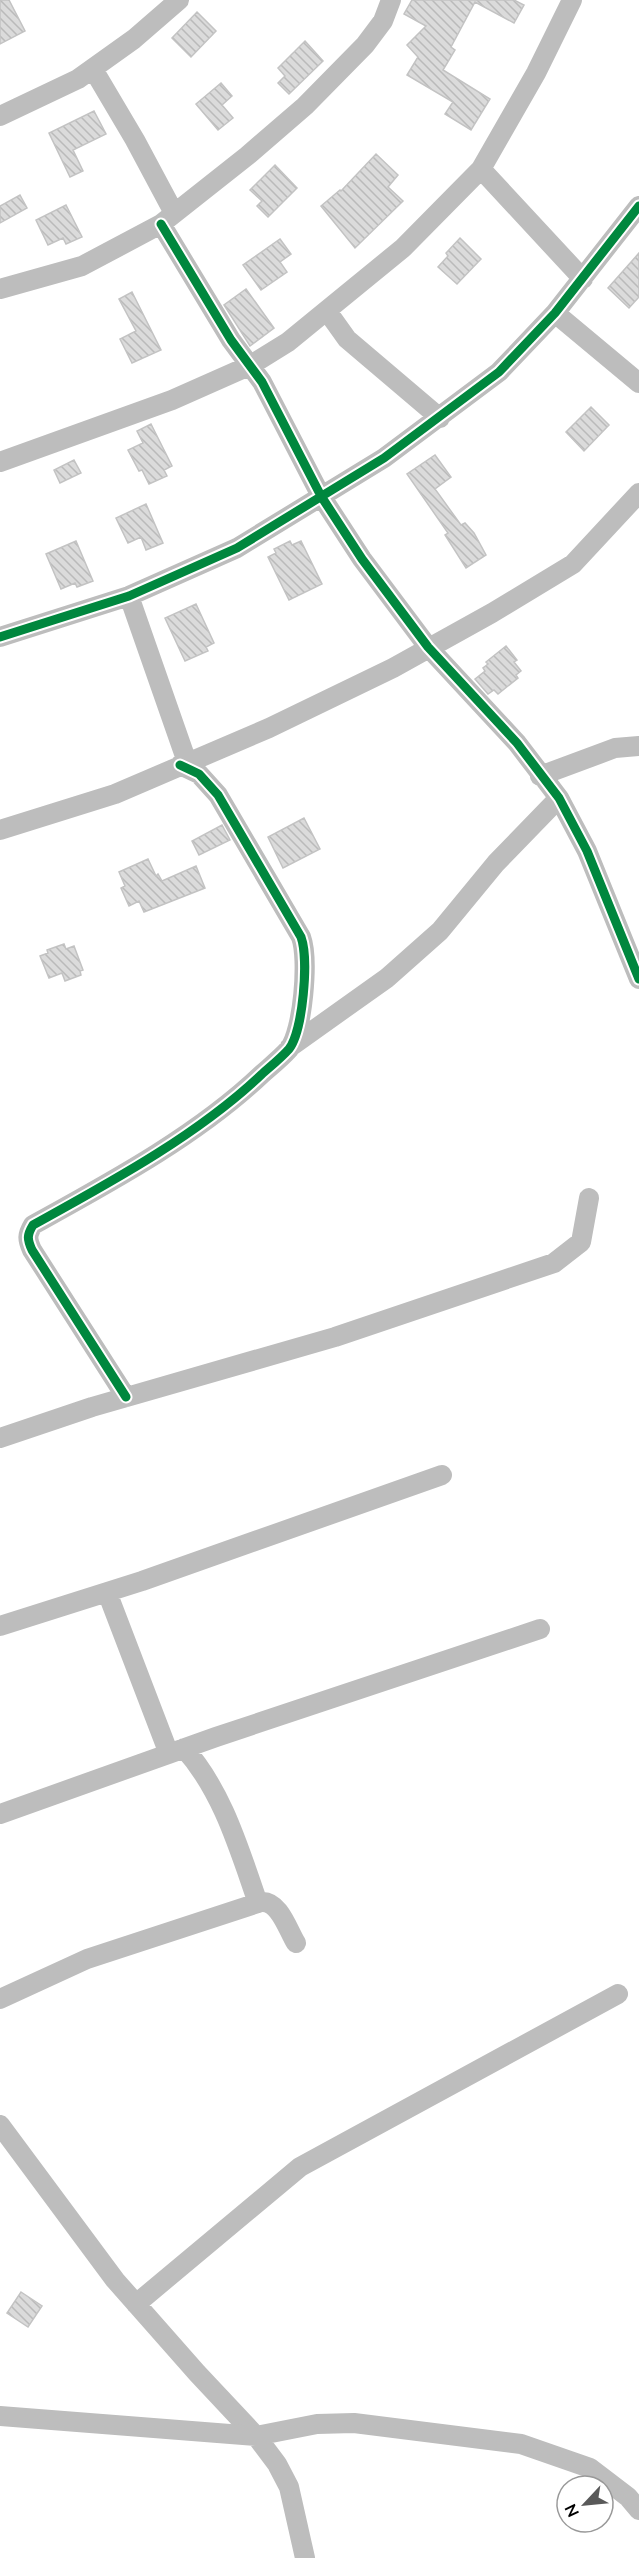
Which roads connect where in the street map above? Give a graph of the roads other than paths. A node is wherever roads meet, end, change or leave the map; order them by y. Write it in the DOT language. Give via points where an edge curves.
graph roads {
  1 [pos="179,0"];
  2 [pos="391,0"];
  3 [pos="572,0"];
  4 [pos="93,69"];
  5 [pos="0,116"];
  6 [pos="481,169"];
  7 [pos="639,206"];
  8 [pos="168,219"];
  9 [pos="583,279"];
  10 [pos="0,289"];
  11 [pos="327,311"];
  12 [pos="555,313"];
  13 [pos="251,365"];
  14 [pos="639,383"];
  15 [pos="440,418"];
  16 [pos="0,462"];
  17 [pos="639,493"];
  18 [pos="321,496"];
  19 [pos="129,596"];
  20 [pos="0,637"];
  21 [pos="428,647"];
  22 [pos="639,746"];
  23 [pos="184,764"];
  24 [pos="540,776"];
  25 [pos="559,798"];
  26 [pos="0,830"];
  27 [pos="639,979"];
  28 [pos="290,1047"];
  29 [pos="589,1198"];
  30 [pos="126,1397"];
  31 [pos="0,1438"];
  32 [pos="442,1476"];
  33 [pos="107,1592"];
  34 [pos="0,1626"];
  35 [pos="540,1629"];
  36 [pos="176,1751"];
  37 [pos="0,1814"];
  38 [pos="258,1903"];
  39 [pos="296,1943"];
  40 [pos="618,1994"];
  41 [pos="0,1999"];
  42 [pos="0,2125"];
  43 [pos="136,2304"];
  44 [pos="0,2416"];
  45 [pos="256,2436"];
  46 [pos="639,2510"];
  47 [pos="305,2558"];
  1 -- 4 [label="street"];
  2 -- 8 [label="street" via="383,21 365,45 305,106"];
  3 -- 6 [label="street"];
  4 -- 5 [label="street"];
  4 -- 8 [label="street" via="135,140"];
  6 -- 9 [label="street"];
  6 -- 11 [label="street" via="403,248"];
  7 -- 9 [label="street"];
  8 -- 10 [label="street" via="82,266"];
  8 -- 13 [label="street" via="231,340"];
  9 -- 12 [label="street"];
  11 -- 13 [label="street"];
  11 -- 15 [label="street" via="347,339"];
  12 -- 14 [label="street"];
  12 -- 15 [label="street" via="499,372"];
  13 -- 16 [label="street" via="172,400"];
  13 -- 18 [label="street"];
  15 -- 18 [label="street"];
  17 -- 21 [label="street" via="573,564"];
  18 -- 19 [label="street" via="237,548"];
  18 -- 21 [label="street"];
  19 -- 20 [label="street"];
  19 -- 23 [label="street"];
  21 -- 23 [label="street" via="290,718"];
  21 -- 24 [label="street" via="517,743"];
  22 -- 24 [label="street" via="615,748"];
  23 -- 26 [label="street" via="115,794"];
  23 -- 28 [label="street" via="218,795 305,948 301,1015"];
  24 -- 25 [label="street"];
  25 -- 27 [label="street" via="587,851"];
  25 -- 28 [label="street" via="496,863 440,931 387,978"];
  28 -- 30 [label="street" via="237,1098 176,1140 33,1224 28,1233 32,1250"];
  29 -- 30 [label="street" via="581,1242 554,1263 335,1337"];
  30 -- 31 [label="street"];
  32 -- 33 [label="street"];
  33 -- 34 [label="street"];
  33 -- 36 [label="street"];
  35 -- 36 [label="street"];
  36 -- 37 [label="street"];
  36 -- 38 [label="street" via="201,1767 212,1784"];
  38 -- 39 [label="street" via="267,1902 275,1907"];
  38 -- 41 [label="street" via="87,1959"];
  40 -- 43 [label="street" via="300,2167"];
  42 -- 43 [label="street"];
  43 -- 45 [label="street"];
  44 -- 45 [label="street"];
  45 -- 46 [label="street" via="317,2424 354,2423 521,2444 590,2468"];
  45 -- 47 [label="street" via="289,2487"];
}
